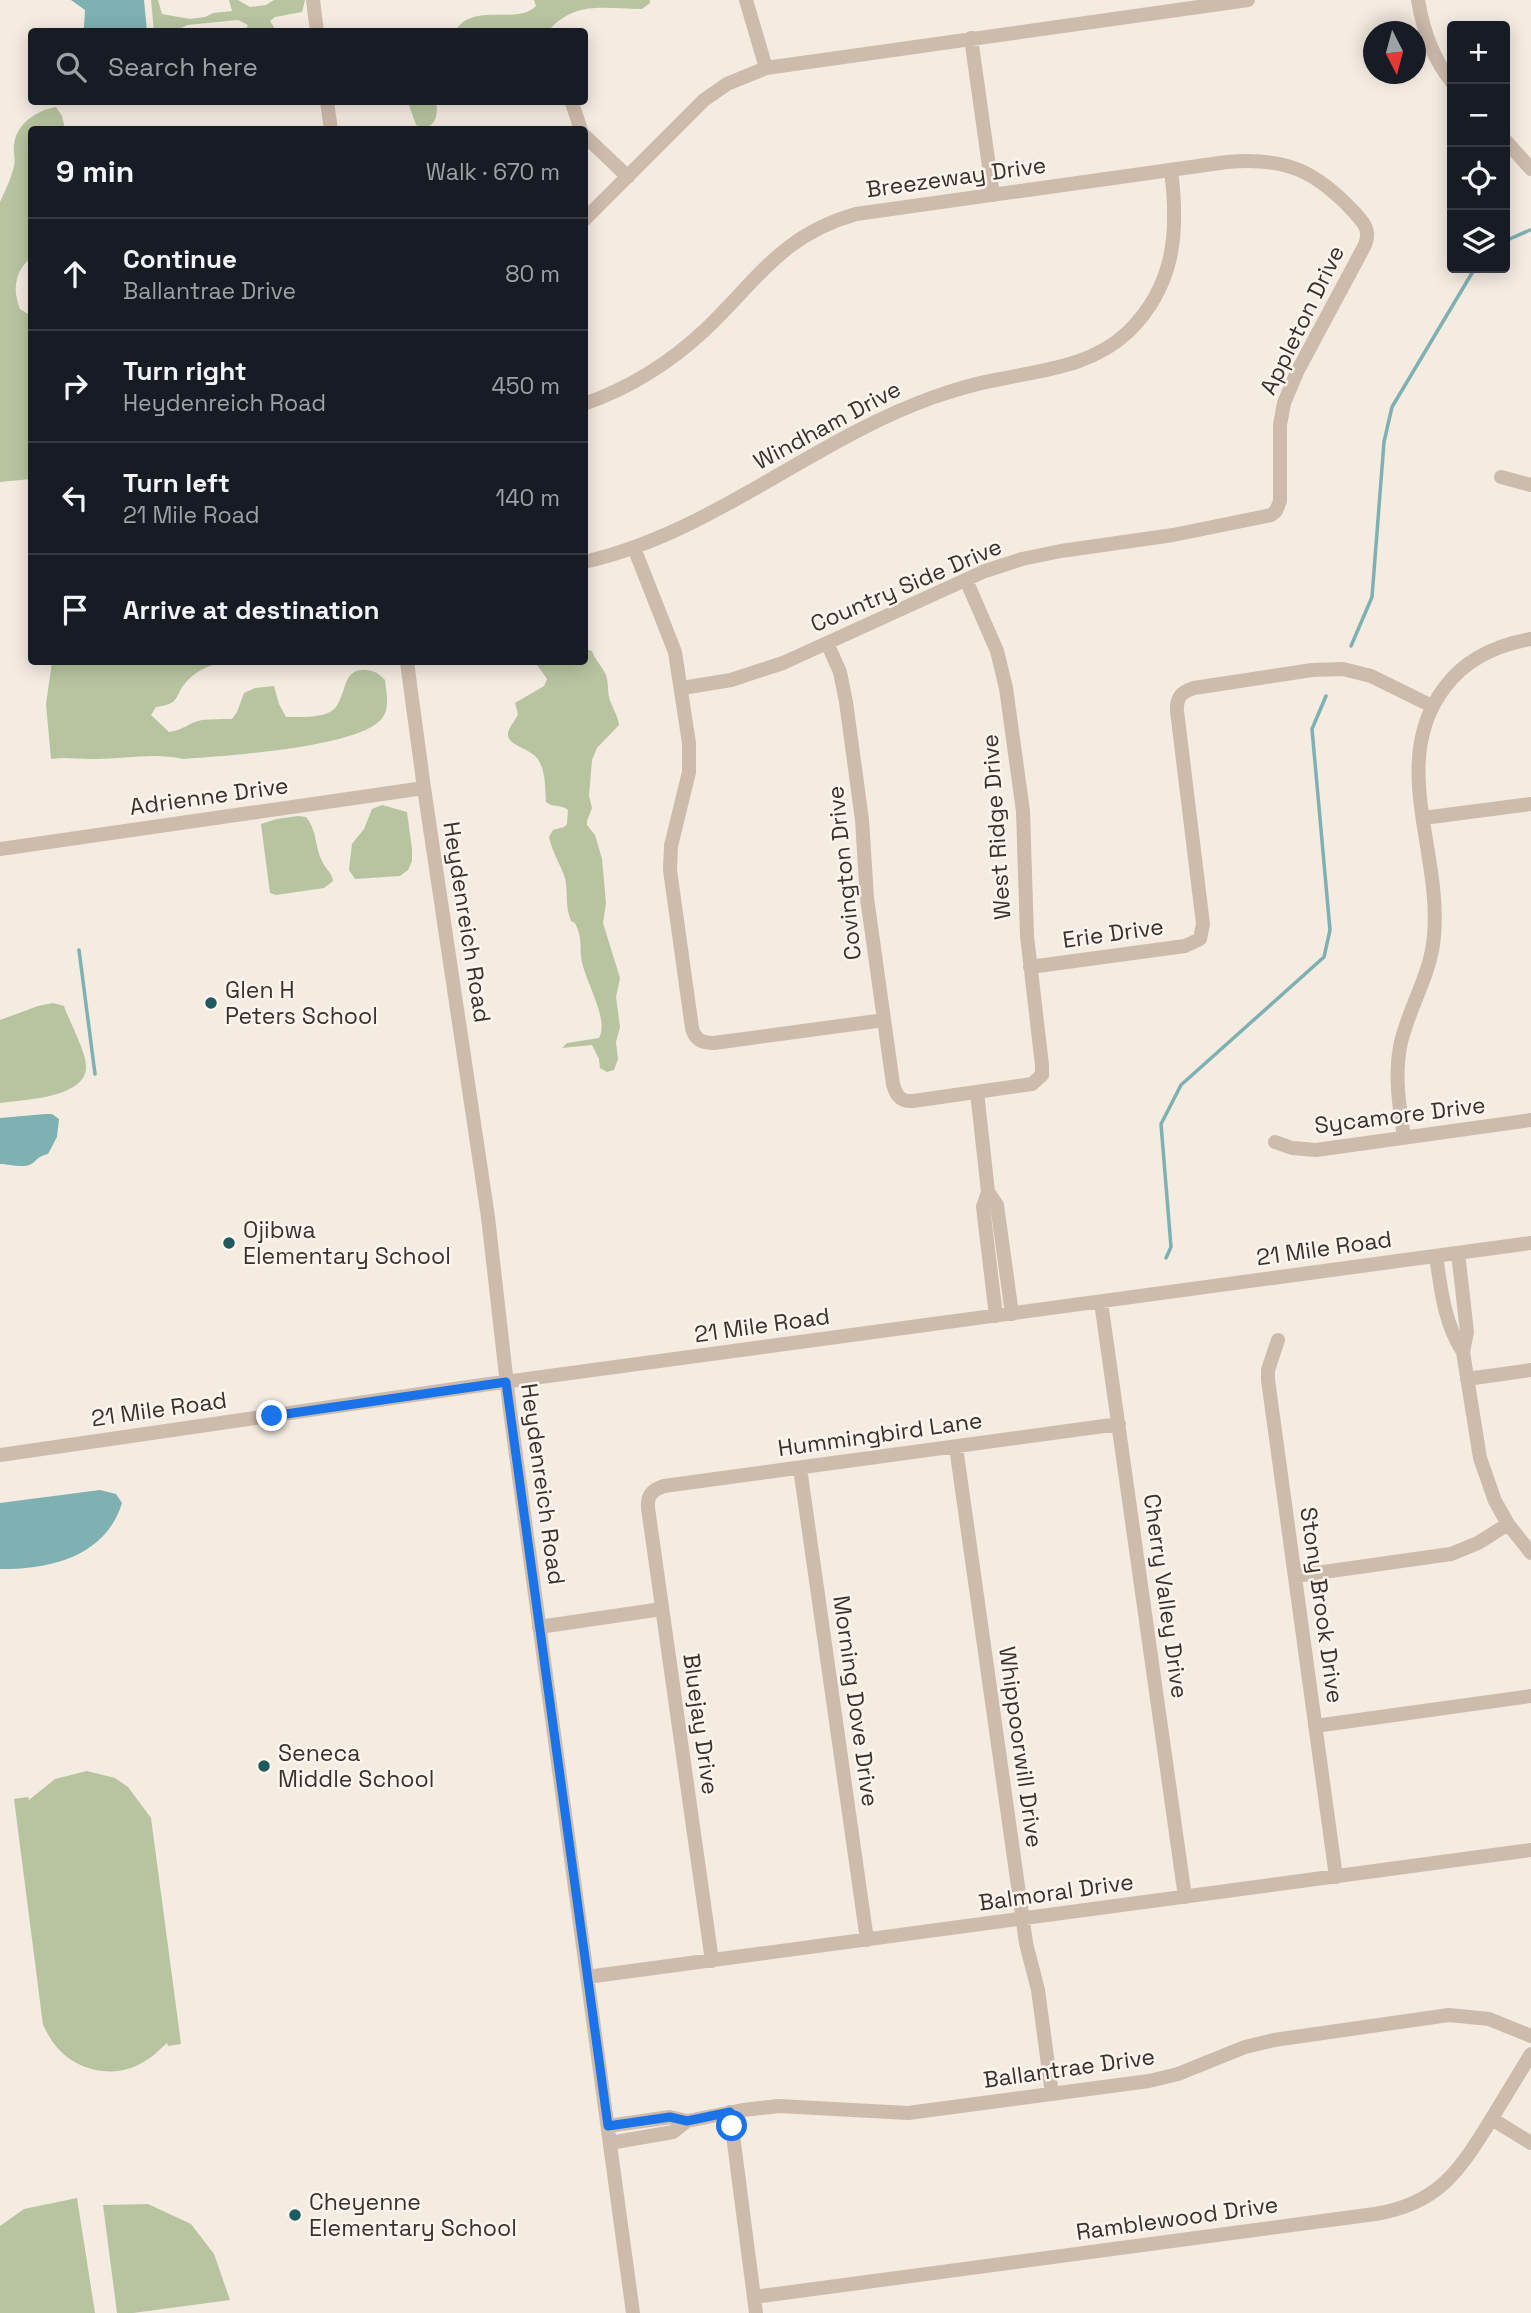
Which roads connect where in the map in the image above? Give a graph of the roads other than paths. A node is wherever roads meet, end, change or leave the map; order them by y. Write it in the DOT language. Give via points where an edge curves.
graph roads {
  1 [pos="313,0"];
  2 [pos="746,0"];
  3 [pos="1248,0"];
  4 [pos="1418,0"];
  5 [pos="316,28"];
  6 [pos="971,38"];
  7 [pos="766,68"];
  8 [pos="1447,74"];
  9 [pos="327,105"];
  10 [pos="573,105"];
  11 [pos="330,126"];
  12 [pos="580,126"];
  13 [pos="588,139"];
  14 [pos="1510,146"];
  15 [pos="1531,169"];
  16 [pos="1171,170"];
  17 [pos="628,177"];
  18 [pos="993,195"];
  19 [pos="588,216"];
  20 [pos="1368,233"];
  21 [pos="588,402"];
  22 [pos="1501,477"];
  23 [pos="1531,485"];
  24 [pos="1276,511"];
  25 [pos="634,548"];
  26 [pos="588,561"];
  27 [pos="965,580"];
  28 [pos="1531,639"];
  29 [pos="827,643"];
  30 [pos="407,665"];
  31 [pos="682,688"];
  32 [pos="1432,706"];
  33 [pos="424,788"];
  34 [pos="1531,803"];
  35 [pos="1423,818"];
  36 [pos="0,849"];
  37 [pos="1030,967"];
  38 [pos="884,1020"];
  39 [pos="977,1092"];
  40 [pos="1531,1120"];
  41 [pos="1404,1137"];
  42 [pos="1275,1142"];
  43 [pos="988,1192"];
  44 [pos="1531,1243"];
  45 [pos="1458,1253"];
  46 [pos="1436,1256"];
  47 [pos="1101,1302"];
  48 [pos="1012,1314"];
  49 [pos="996,1316"];
  50 [pos="1278,1340"];
  51 [pos="1463,1352"];
  52 [pos="1531,1370"];
  53 [pos="1468,1379"];
  54 [pos="506,1382"];
  55 [pos="1119,1424"];
  56 [pos="956,1447"];
  57 [pos="0,1455"];
  58 [pos="800,1468"];
  59 [pos="650,1494"];
  60 [pos="1508,1524"];
  61 [pos="1531,1553"];
  62 [pos="1295,1576"];
  63 [pos="662,1609"];
  64 [pos="539,1627"];
  65 [pos="1531,1696"];
  66 [pos="1315,1726"];
  67 [pos="1531,1850"];
  68 [pos="1336,1877"];
  69 [pos="1185,1897"];
  70 [pos="1023,1919"];
  71 [pos="867,1940"];
  72 [pos="712,1961"];
  73 [pos="587,1977"];
  74 [pos="1531,2036"];
  75 [pos="1531,2054"];
  76 [pos="1052,2094"];
  77 [pos="730,2112"];
  78 [pos="1492,2119"];
  79 [pos="687,2121"];
  80 [pos="608,2126"];
  81 [pos="610,2143"];
  82 [pos="1531,2143"];
  83 [pos="754,2297"];
  84 [pos="634,2313"];
  85 [pos="756,2313"];
  1 -- 5 [label="street"];
  2 -- 7 [label="street"];
  3 -- 6 [label="street"];
  4 -- 8 [label="street" via="1433,53"];
  6 -- 7 [label="street"];
  6 -- 18 [label="street"];
  7 -- 17 [label="street" via="727,84 704,100"];
  9 -- 11 [label="street"];
  10 -- 12 [label="street"];
  13 -- 17 [label="street"];
  14 -- 15 [label="street"];
  16 -- 18 [label="street, Breezeway Drive"];
  16 -- 20 [label="street, Breezeway Drive" via="1242,161 1282,164 1328,186"];
  16 -- 25 [label="street, Windham Drive" via="1176,218 1169,264 1149,307 1114,343 1071,365 974,384 909,406 694,522"];
  17 -- 19 [label="street"];
  18 -- 21 [label="street, Breezeway Drive" via="856,214 815,229 779,253 674,356"];
  20 -- 24 [label="street, Appleton Drive" via="1286,396"];
  22 -- 23 [label="street"];
  24 -- 27 [label="street, Country Side Drive" via="1189,532 1041,555"];
  25 -- 26 [label="street, Windham Drive"];
  25 -- 31 [label="street" via="671,638"];
  27 -- 29 [label="street, Country Side Drive"];
  27 -- 37 [label="street, West Ridge Drive" via="997,651 1006,688 1023,811"];
  28 -- 32 [label="street" via="1470,662"];
  29 -- 31 [label="street, Country Side Drive" via="748,675"];
  29 -- 38 [label="street, Covington Drive" via="846,702"];
  30 -- 33 [label="street, Heydenreich Road"];
  31 -- 38 [label="street" via="689,772 671,846 670,870 692,1028 699,1040 715,1042"];
  32 -- 35 [label="street" via="1418,752"];
  32 -- 37 [label="street, Erie Drive" via="1371,676 1335,669 1194,688 1179,696 1177,711 1203,924 1200,939 1185,946"];
  33 -- 36 [label="street, Adrienne Drive"];
  33 -- 54 [label="street, Heydenreich Road" via="488,1217"];
  34 -- 35 [label="street"];
  35 -- 41 [label="street" via="1434,893 1434,935 1426,978 1399,1054 1397,1083"];
  37 -- 39 [label="street, West Ridge Drive" via="1040,1078 1027,1086"];
  38 -- 39 [label="street, Covington Drive" via="893,1084 900,1098 913,1101"];
  39 -- 43 [label="street"];
  40 -- 41 [label="street, Sycamore Drive"];
  41 -- 42 [label="street, Sycamore Drive" via="1316,1150"];
  43 -- 48 [label="street" via="997,1205"];
  43 -- 49 [label="street" via="983,1207"];
  44 -- 45 [label="street, 21 Mile Road"];
  45 -- 46 [label="street, 21 Mile Road"];
  45 -- 51 [label="street" via="1467,1332"];
  46 -- 47 [label="street, 21 Mile Road"];
  46 -- 51 [label="street" via="1444,1307"];
  47 -- 48 [label="street, 21 Mile Road"];
  47 -- 55 [label="street, Cherry Valley Drive"];
  48 -- 49 [label="street, 21 Mile Road"];
  49 -- 54 [label="street, 21 Mile Road"];
  50 -- 62 [label="street, Stony Brook Drive" via="1268,1380"];
  51 -- 53 [label="street"];
  52 -- 53 [label="street"];
  53 -- 60 [label="street" via="1484,1473"];
  54 -- 57 [label="street, 21 Mile Road"];
  54 -- 64 [label="street, Heydenreich Road"];
  55 -- 56 [label="street, Hummingbird Lane"];
  55 -- 69 [label="street, Cherry Valley Drive"];
  56 -- 58 [label="street, Hummingbird Lane"];
  56 -- 70 [label="street, Whippoorwill Drive"];
  58 -- 59 [label="street, Hummingbird Lane" via="664,1486"];
  58 -- 71 [label="street, Morning Dove Drive"];
  59 -- 63 [label="street, Bluejay Drive"];
  60 -- 61 [label="street"];
  60 -- 62 [label="street" via="1451,1554"];
  62 -- 66 [label="street, Stony Brook Drive"];
  63 -- 64 [label="street"];
  63 -- 72 [label="street, Bluejay Drive"];
  64 -- 73 [label="street, Heydenreich Road"];
  65 -- 66 [label="street"];
  66 -- 68 [label="street, Stony Brook Drive"];
  67 -- 68 [label="street, Balmoral Drive"];
  68 -- 69 [label="street, Balmoral Drive"];
  69 -- 70 [label="street, Balmoral Drive"];
  70 -- 71 [label="street, Balmoral Drive"];
  70 -- 76 [label="street, Whippoorwill Drive"];
  71 -- 72 [label="street, Balmoral Drive"];
  72 -- 73 [label="street, Balmoral Drive"];
  73 -- 80 [label="street, Heydenreich Road"];
  74 -- 76 [label="street, Ballantrae Drive" via="1489,2019 1449,2015 1274,2040 1164,2078"];
  75 -- 78 [label="street, Ramblewood Drive"];
  76 -- 77 [label="street, Ballantrae Drive" via="908,2113 779,2106"];
  77 -- 79 [label="street, Ballantrae Drive"];
  77 -- 83 [label="street"];
  78 -- 82 [label="street"];
  78 -- 83 [label="street, Ramblewood Drive" via="1450,2179 1426,2197 1388,2212"];
  79 -- 80 [label="street, Ballantrae Drive" via="670,2117"];
  79 -- 81 [label="street, Ballantrae Drive" via="673,2132"];
  80 -- 81 [label="street, Heydenreich Road"];
  81 -- 84 [label="street, Heydenreich Road"];
  83 -- 85 [label="street"];
}
